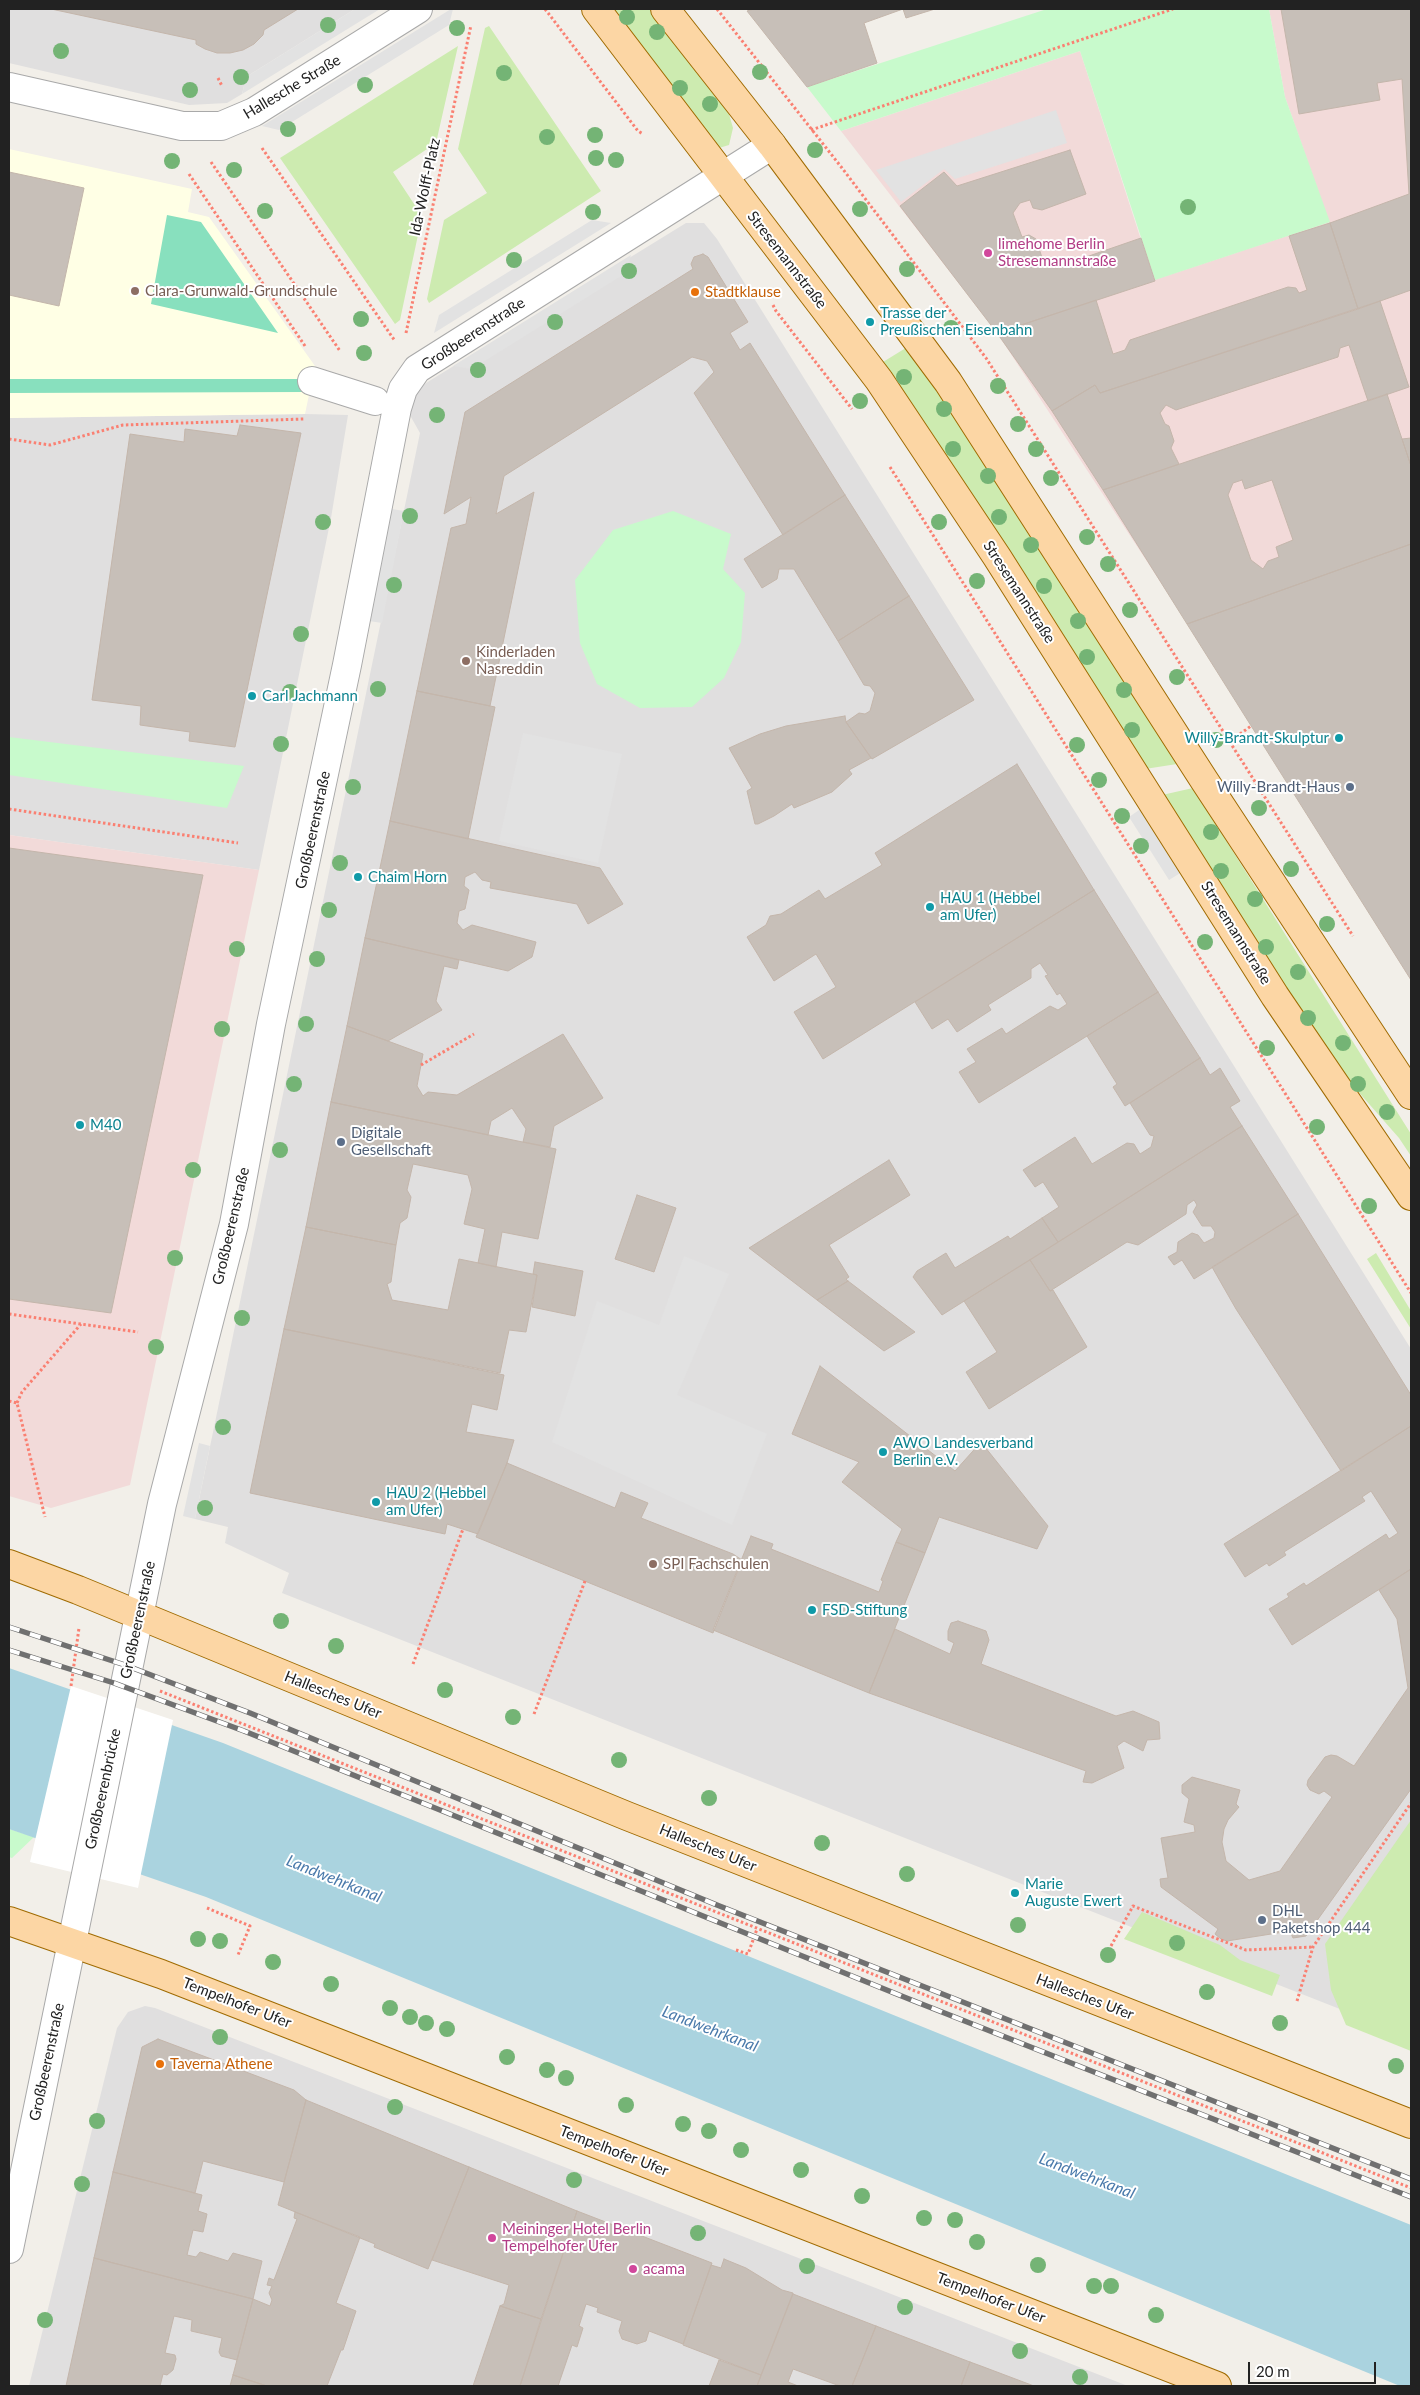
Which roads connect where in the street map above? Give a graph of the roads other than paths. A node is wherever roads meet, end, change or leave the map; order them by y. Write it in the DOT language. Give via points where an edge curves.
graph roads {
  1 [pos="418,9"];
  2 [pos="596,9"];
  3 [pos="665,9"];
  4 [pos="9,87"];
  5 [pos="772,145"];
  6 [pos="722,175"];
  7 [pos="322,385"];
  8 [pos="375,400"];
  9 [pos="1411,1095"];
  10 [pos="1411,1195"];
  11 [pos="9,1564"];
  12 [pos="139,1615"];
  13 [pos="124,1690"];
  14 [pos="85,1876"];
  15 [pos="9,1921"];
  16 [pos="72,1941"];
  17 [pos="1411,2124"];
  18 [pos="9,2249"];
  19 [pos="1217,2386"];
  1 -- 4 [label="street, Hallesche Straße" via="241,118 221,126 182,126"];
  2 -- 6 [label="main road, Stresemannstraße"];
  3 -- 5 [label="main road"];
  5 -- 6 [label="street, Großbeerenstraße"];
  5 -- 9 [label="main road" via="948,382"];
  6 -- 10 [label="main road, Stresemannstraße" via="880,380 997,557 1275,996"];
  6 -- 12 [label="street, Großbeerenstraße" via="417,369 403,388 271,1024 234,1224 162,1504"];
  7 -- 8 [label="street"];
  11 -- 12 [label="main road, Hallesches Ufer"];
  12 -- 13 [label="street, Großbeerenstraße"];
  12 -- 17 [label="main road, Hallesches Ufer" via="627,1816"];
  13 -- 14 [label="street, Großbeerenbrücke"];
  14 -- 16 [label="street, Großbeerenstraße"];
  15 -- 16 [label="main road, Tempelhofer Ufer"];
  16 -- 18 [label="street, Großbeerenstraße"];
  16 -- 19 [label="main road, Tempelhofer Ufer"];
}
